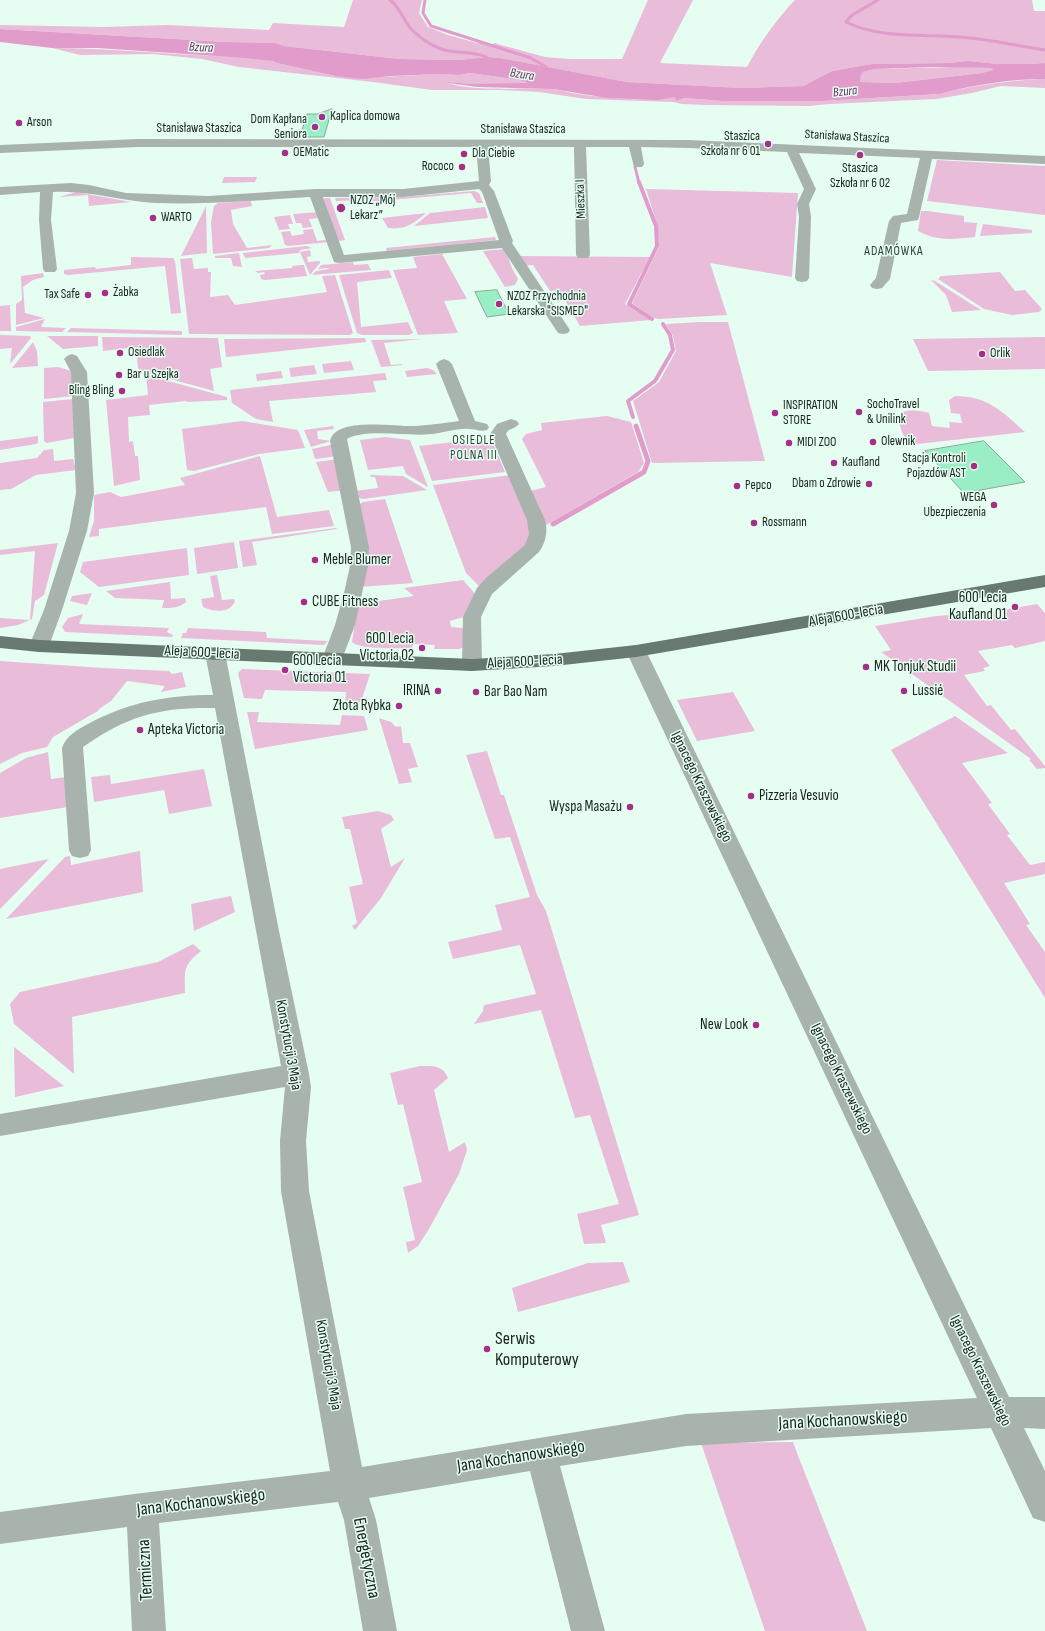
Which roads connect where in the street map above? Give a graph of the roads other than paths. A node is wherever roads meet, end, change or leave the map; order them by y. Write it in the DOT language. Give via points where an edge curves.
graph roads {
  1 [pos="482,144"];
  2 [pos="580,144"];
  3 [pos="634,144"];
  4 [pos="791,148"];
  5 [pos="0,150"];
  6 [pos="927,154"];
  7 [pos="1045,160"];
  8 [pos="638,164"];
  9 [pos="482,185"];
  10 [pos="46,188"];
  11 [pos="0,191"];
  12 [pos="316,193"];
  13 [pos="505,243"];
  14 [pos="583,255"];
  15 [pos="50,269"];
  16 [pos="802,278"];
  17 [pos="877,285"];
  18 [pos="562,330"];
  19 [pos="72,359"];
  20 [pos="444,364"];
  21 [pos="468,424"];
  22 [pos="1045,581"];
  23 [pos="0,642"];
  24 [pos="39,646"];
  25 [pos="636,651"];
  26 [pos="215,653"];
  27 [pos="332,659"];
  28 [pos="472,664"];
  29 [pos="223,702"];
  30 [pos="80,850"];
  31 [pos="296,1074"];
  32 [pos="0,1125"];
  33 [pos="1000,1412"];
  34 [pos="1045,1413"];
  35 [pos="541,1453"];
  36 [pos="349,1486"];
  37 [pos="1045,1506"];
  38 [pos="142,1509"];
  39 [pos="0,1528"];
  40 [pos="149,1631"];
  41 [pos="380,1631"];
  42 [pos="588,1631"];
  1 -- 2 [label="street, Stanisława Staszica"];
  1 -- 5 [label="street, Stanisława Staszica" via="138,143"];
  1 -- 9 [label="street" via="485,181"];
  2 -- 3 [label="street, Stanisława Staszica"];
  2 -- 14 [label="street, Mieszka I"];
  3 -- 4 [label="street, Stanisława Staszica"];
  3 -- 8 [label="street"];
  4 -- 6 [label="street, Stanisława Staszica"];
  4 -- 16 [label="street" via="810,189 803,204 805,217"];
  6 -- 7 [label="street, Stanisława Staszica"];
  6 -- 17 [label="street" via="913,217 895,221 883,279"];
  9 -- 12 [label="street" via="403,193"];
  9 -- 13 [label="street" via="488,192"];
  10 -- 11 [label="street"];
  10 -- 12 [label="street" via="89,189 126,197 208,200"];
  10 -- 15 [label="street" via="45,220"];
  12 -- 13 [label="street" via="339,259"];
  13 -- 18 [label="street"];
  19 -- 24 [label="street" via="79,372 85,493 78,532"];
  20 -- 21 [label="street"];
  21 -- 27 [label="street" via="410,431 374,428 339,436 360,547 359,566 345,625"];
  21 -- 28 [label="street" via="505,427 498,434 536,520 538,534 533,548 493,582 481,598 472,617"];
  22 -- 25 [label="main road, Aleja 600-lecia"];
  23 -- 24 [label="main road, Aleja 600-lecia"];
  24 -- 26 [label="main road, Aleja 600-lecia"];
  25 -- 28 [label="main road, Aleja 600-lecia" via="535,662"];
  25 -- 33 [label="street, Ignacego Kraszewskiego"];
  26 -- 27 [label="main road, Aleja 600-lecia"];
  26 -- 29 [label="street, Konstytucji 3 Maja"];
  27 -- 28 [label="main road, Aleja 600-lecia"];
  29 -- 30 [label="street" via="193,702 145,708 131,712 74,743 72,748"];
  29 -- 31 [label="street, Konstytucji 3 Maja"];
  31 -- 32 [label="street"];
  31 -- 36 [label="street, Konstytucji 3 Maja" via="298,1087 293,1141 295,1190"];
  33 -- 34 [label="street, Jana Kochanowskiego"];
  33 -- 35 [label="street, Jana Kochanowskiego" via="686,1430"];
  33 -- 37 [label="street, Ignacego Kraszewskiego"];
  35 -- 36 [label="street, Jana Kochanowskiego"];
  35 -- 42 [label="street"];
  36 -- 38 [label="street, Jana Kochanowskiego"];
  36 -- 41 [label="street, Energetyczna" via="360,1520"];
  38 -- 39 [label="street, Jana Kochanowskiego"];
  38 -- 40 [label="street, Termiczna"];
}
